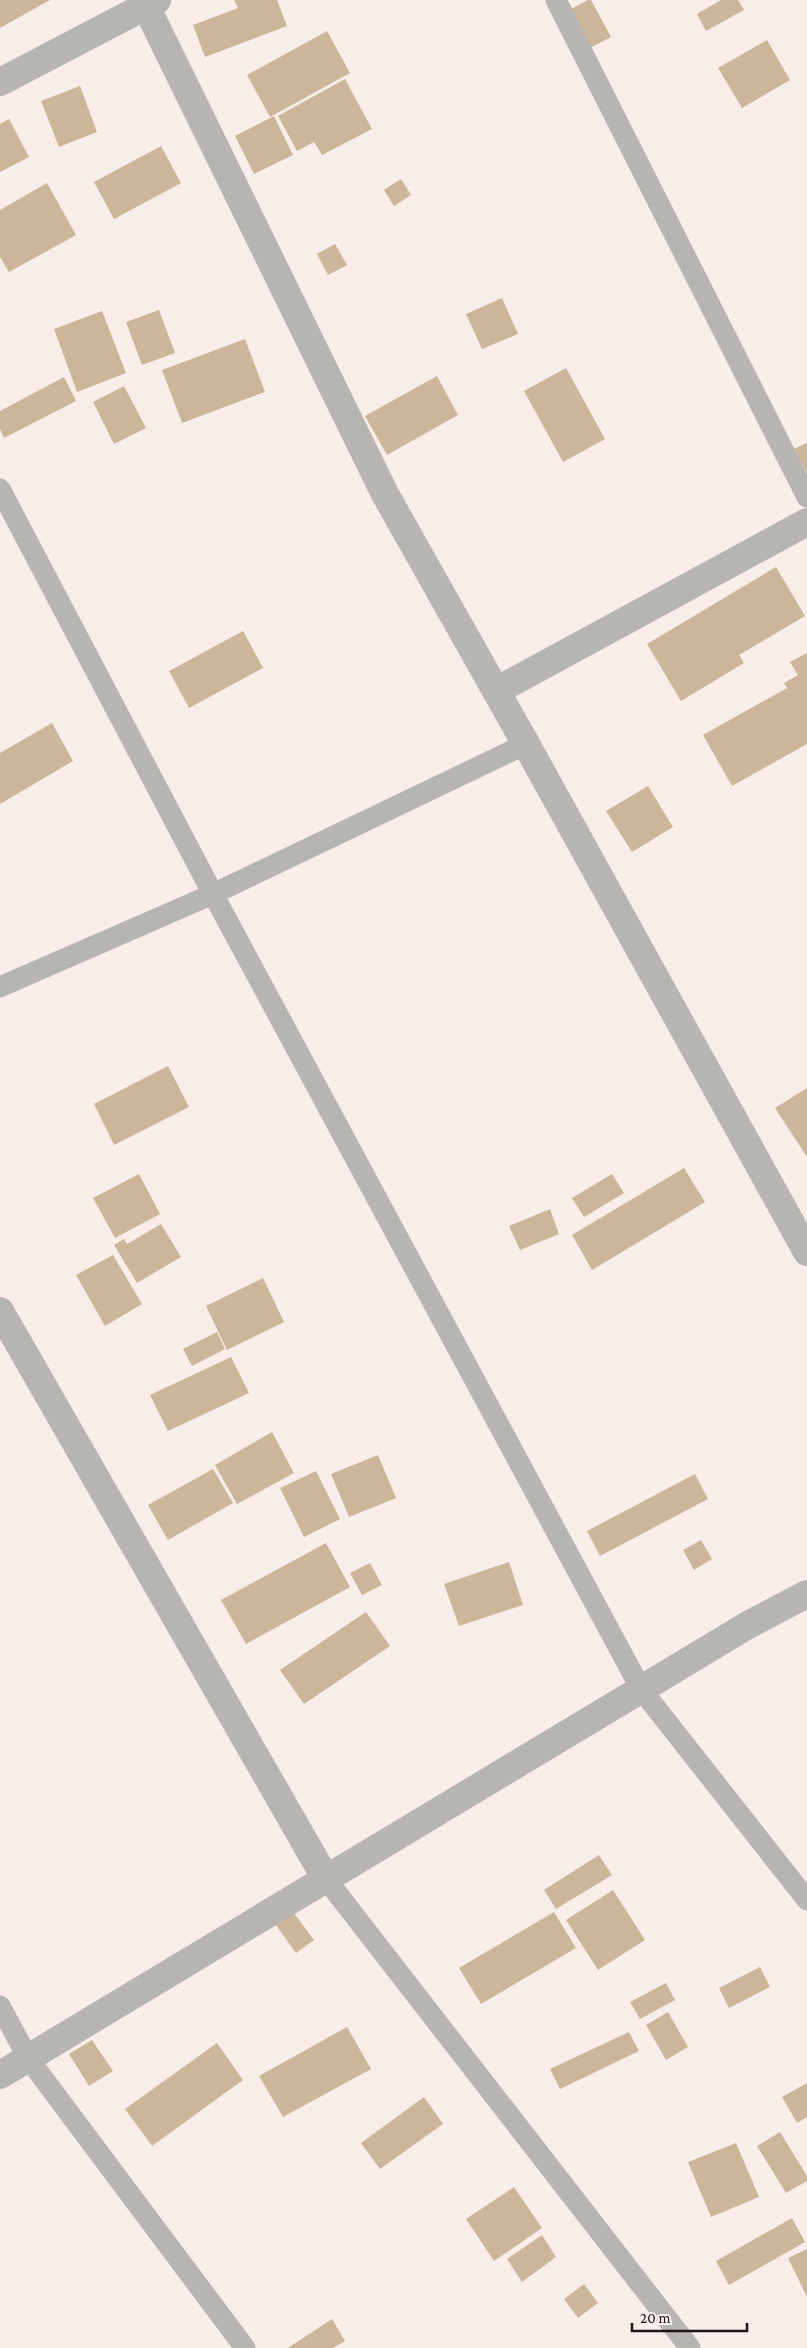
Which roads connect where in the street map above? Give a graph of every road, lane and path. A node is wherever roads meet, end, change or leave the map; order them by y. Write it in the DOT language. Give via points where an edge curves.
graph roads {
  1 [pos="556,0"];
  2 [pos="149,2"];
  3 [pos="0,82"];
  4 [pos="0,490"];
  5 [pos="807,497"];
  6 [pos="807,522"];
  7 [pos="496,691"];
  8 [pos="526,744"];
  9 [pos="213,894"];
  10 [pos="0,987"];
  11 [pos="807,1252"];
  12 [pos="0,1311"];
  13 [pos="807,1594"];
  14 [pos="641,1689"];
  15 [pos="326,1879"];
  16 [pos="807,1900"];
  17 [pos="0,2006"];
  18 [pos="28,2058"];
  19 [pos="0,2075"];
  20 [pos="245,2348"];
  21 [pos="690,2348"];
  1 -- 5 [label="lane"];
  2 -- 3 [label="street"];
  2 -- 7 [label="street" via="385,494"];
  4 -- 9 [label="lane"];
  6 -- 7 [label="street"];
  7 -- 8 [label="street"];
  8 -- 9 [label="lane"];
  8 -- 11 [label="street"];
  9 -- 10 [label="lane"];
  9 -- 14 [label="lane"];
  12 -- 15 [label="street"];
  13 -- 14 [label="street"];
  14 -- 15 [label="street"];
  14 -- 16 [label="lane"];
  15 -- 18 [label="street"];
  15 -- 21 [label="lane"];
  17 -- 18 [label="lane"];
  18 -- 19 [label="street"];
  18 -- 20 [label="lane"];
}
